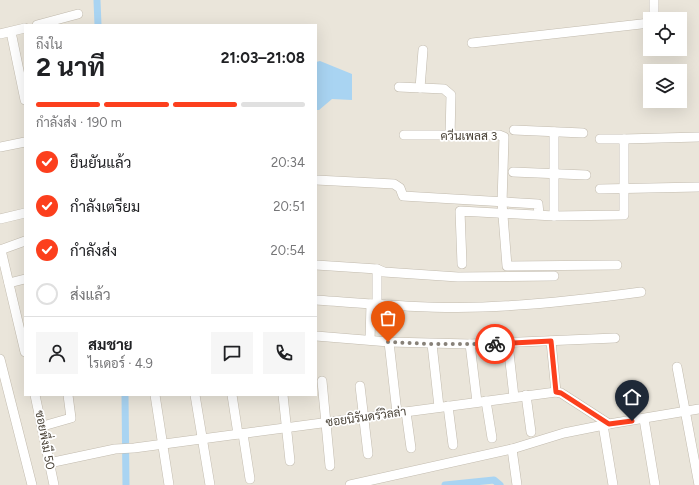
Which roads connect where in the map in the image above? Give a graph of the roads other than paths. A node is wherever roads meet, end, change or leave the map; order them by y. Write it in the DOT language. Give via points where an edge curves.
graph roads {
  1 [pos="654,0"];
  2 [pos="654,12"];
  3 [pos="78,14"];
  4 [pos="41,24"];
  5 [pos="643,24"];
  6 [pos="24,28"];
  7 [pos="11,32"];
  8 [pos="0,34"];
  9 [pos="472,43"];
  10 [pos="423,50"];
  11 [pos="399,87"];
  12 [pos="420,88"];
  13 [pos="24,95"];
  14 [pos="514,130"];
  15 [pos="554,132"];
  16 [pos="584,133"];
  17 [pos="404,135"];
  18 [pos="450,136"];
  19 [pos="699,137"];
  20 [pos="600,139"];
  21 [pos="624,139"];
  22 [pos="24,142"];
  23 [pos="0,147"];
  24 [pos="513,172"];
  25 [pos="555,174"];
  26 [pos="586,176"];
  27 [pos="317,180"];
  28 [pos="625,187"];
  29 [pos="699,187"];
  30 [pos="600,189"];
  31 [pos="502,203"];
  32 [pos="24,213"];
  33 [pos="503,214"];
  34 [pos="539,214"];
  35 [pos="554,216"];
  36 [pos="0,219"];
  37 [pos="24,241"];
  38 [pos="0,250"];
  39 [pos="462,264"];
  40 [pos="317,265"];
  41 [pos="617,265"];
  42 [pos="377,269"];
  43 [pos="554,276"];
  44 [pos="24,279"];
  45 [pos="9,283"];
  46 [pos="641,292"];
  47 [pos="317,300"];
  48 [pos="374,304"];
  49 [pos="21,318"];
  50 [pos="317,336"];
  51 [pos="615,338"];
  52 [pos="370,340"];
  53 [pos="551,341"];
  54 [pos="388,342"];
  55 [pos="24,344"];
  56 [pos="432,344"];
  57 [pos="470,344"];
  58 [pos="508,344"];
  59 [pos="0,359"];
  60 [pos="677,367"];
  61 [pos="322,381"];
  62 [pos="360,386"];
  63 [pos="556,392"];
  64 [pos="526,395"];
  65 [pos="35,396"];
  66 [pos="68,396"];
  67 [pos="155,396"];
  68 [pos="195,396"];
  69 [pos="232,396"];
  70 [pos="283,396"];
  71 [pos="514,397"];
  72 [pos="481,401"];
  73 [pos="444,406"];
  74 [pos="699,409"];
  75 [pos="685,411"];
  76 [pos="402,412"];
  77 [pos="363,417"];
  78 [pos="644,419"];
  79 [pos="325,423"];
  80 [pos="606,424"];
  81 [pos="43,426"];
  82 [pos="286,428"];
  83 [pos="531,432"];
  84 [pos="241,434"];
  85 [pos="492,438"];
  86 [pos="202,439"];
  87 [pos="162,445"];
  88 [pos="453,445"];
  89 [pos="411,448"];
  90 [pos="512,449"];
  91 [pos="368,454"];
  92 [pos="290,461"];
  93 [pos="49,463"];
  94 [pos="330,466"];
  95 [pos="250,479"];
  96 [pos="356,484"];
  97 [pos="32,485"];
  98 [pos="54,485"];
  99 [pos="169,485"];
  100 [pos="210,485"];
  101 [pos="517,485"];
  102 [pos="614,485"];
  103 [pos="656,485"];
  104 [pos="699,485"];
  1 -- 2 [label="street"];
  3 -- 4 [label="street"];
  5 -- 9 [label="street"];
  6 -- 7 [label="street"];
  7 -- 8 [label="street"];
  7 -- 13 [label="street"];
  10 -- 12 [label="street"];
  11 -- 12 [label="street"];
  12 -- 18 [label="street" via="444,89 451,95"];
  14 -- 15 [label="street"];
  15 -- 16 [label="street"];
  15 -- 25 [label="street"];
  17 -- 18 [label="street, ควีนเพลส 3"];
  18 -- 31 [label="street, ควีนเพลส 3" via="504,137"];
  19 -- 21 [label="street"];
  20 -- 21 [label="street"];
  21 -- 28 [label="street"];
  22 -- 23 [label="street"];
  24 -- 25 [label="street"];
  25 -- 26 [label="street"];
  25 -- 35 [label="street"];
  27 -- 31 [label="street" via="394,184 400,188 403,196"];
  28 -- 29 [label="street"];
  28 -- 30 [label="street"];
  28 -- 35 [label="street" via="624,216"];
  31 -- 33 [label="street, ควีนเพลส 3"];
  31 -- 34 [label="street" via="538,204"];
  32 -- 36 [label="street"];
  33 -- 34 [label="street"];
  33 -- 39 [label="street" via="460,211"];
  33 -- 41 [label="street, ควีนเพลส 3" via="507,266"];
  34 -- 35 [label="street"];
  37 -- 38 [label="street"];
  38 -- 45 [label="street"];
  40 -- 42 [label="street"];
  42 -- 43 [label="street" via="384,272 458,277"];
  42 -- 48 [label="street"];
  44 -- 45 [label="street"];
  45 -- 49 [label="street"];
  46 -- 48 [label="street" via="560,303 482,307"];
  47 -- 48 [label="street"];
  48 -- 52 [label="street"];
  49 -- 55 [label="street"];
  50 -- 52 [label="street"];
  51 -- 53 [label="street"];
  52 -- 54 [label="street"];
  53 -- 58 [label="street"];
  53 -- 63 [label="street"];
  54 -- 56 [label="street"];
  54 -- 76 [label="street"];
  56 -- 57 [label="street"];
  56 -- 73 [label="street"];
  57 -- 58 [label="street"];
  57 -- 72 [label="street"];
  58 -- 71 [label="street"];
  59 -- 97 [label="street"];
  60 -- 75 [label="street"];
  61 -- 79 [label="street"];
  62 -- 77 [label="street"];
  63 -- 64 [label="street, ซอยนิรันดร์วิลล่า"];
  63 -- 80 [label="street"];
  64 -- 71 [label="street, ซอยนิรันดร์วิลล่า"];
  64 -- 83 [label="street"];
  65 -- 81 [label="street, ซอยพึ่งมี 50"];
  66 -- 81 [label="street" via="71,418"];
  67 -- 87 [label="street"];
  68 -- 86 [label="street"];
  69 -- 84 [label="street"];
  70 -- 82 [label="street"];
  71 -- 72 [label="street, ซอยนิรันดร์วิลล่า"];
  72 -- 73 [label="street, ซอยนิรันดร์วิลล่า"];
  72 -- 85 [label="street"];
  73 -- 76 [label="street, ซอยนิรันดร์วิลล่า"];
  73 -- 88 [label="street"];
  74 -- 75 [label="street"];
  75 -- 78 [label="street"];
  75 -- 104 [label="street"];
  76 -- 77 [label="street, ซอยนิรันดร์วิลล่า"];
  76 -- 89 [label="street"];
  77 -- 79 [label="street, ซอยนิรันดร์วิลล่า"];
  77 -- 91 [label="street"];
  78 -- 80 [label="street"];
  78 -- 103 [label="street"];
  79 -- 82 [label="street, ซอยนิรันดร์วิลล่า"];
  79 -- 94 [label="street"];
  80 -- 90 [label="street" via="564,433"];
  80 -- 102 [label="street"];
  81 -- 93 [label="street, ซอยพึ่งมี 50"];
  82 -- 84 [label="street, ซอยนิรันดร์วิลล่า"];
  82 -- 92 [label="street"];
  84 -- 86 [label="street, ซอยนิรันดร์วิลล่า"];
  84 -- 95 [label="street"];
  86 -- 87 [label="street, ซอยนิรันดร์วิลล่า"];
  86 -- 100 [label="street"];
  87 -- 93 [label="street, ซอยนิรันดร์วิลล่า" via="114,449"];
  87 -- 99 [label="street"];
  90 -- 96 [label="street"];
  90 -- 101 [label="street"];
  93 -- 98 [label="street, ซอยพึ่งมี 50"];
}
